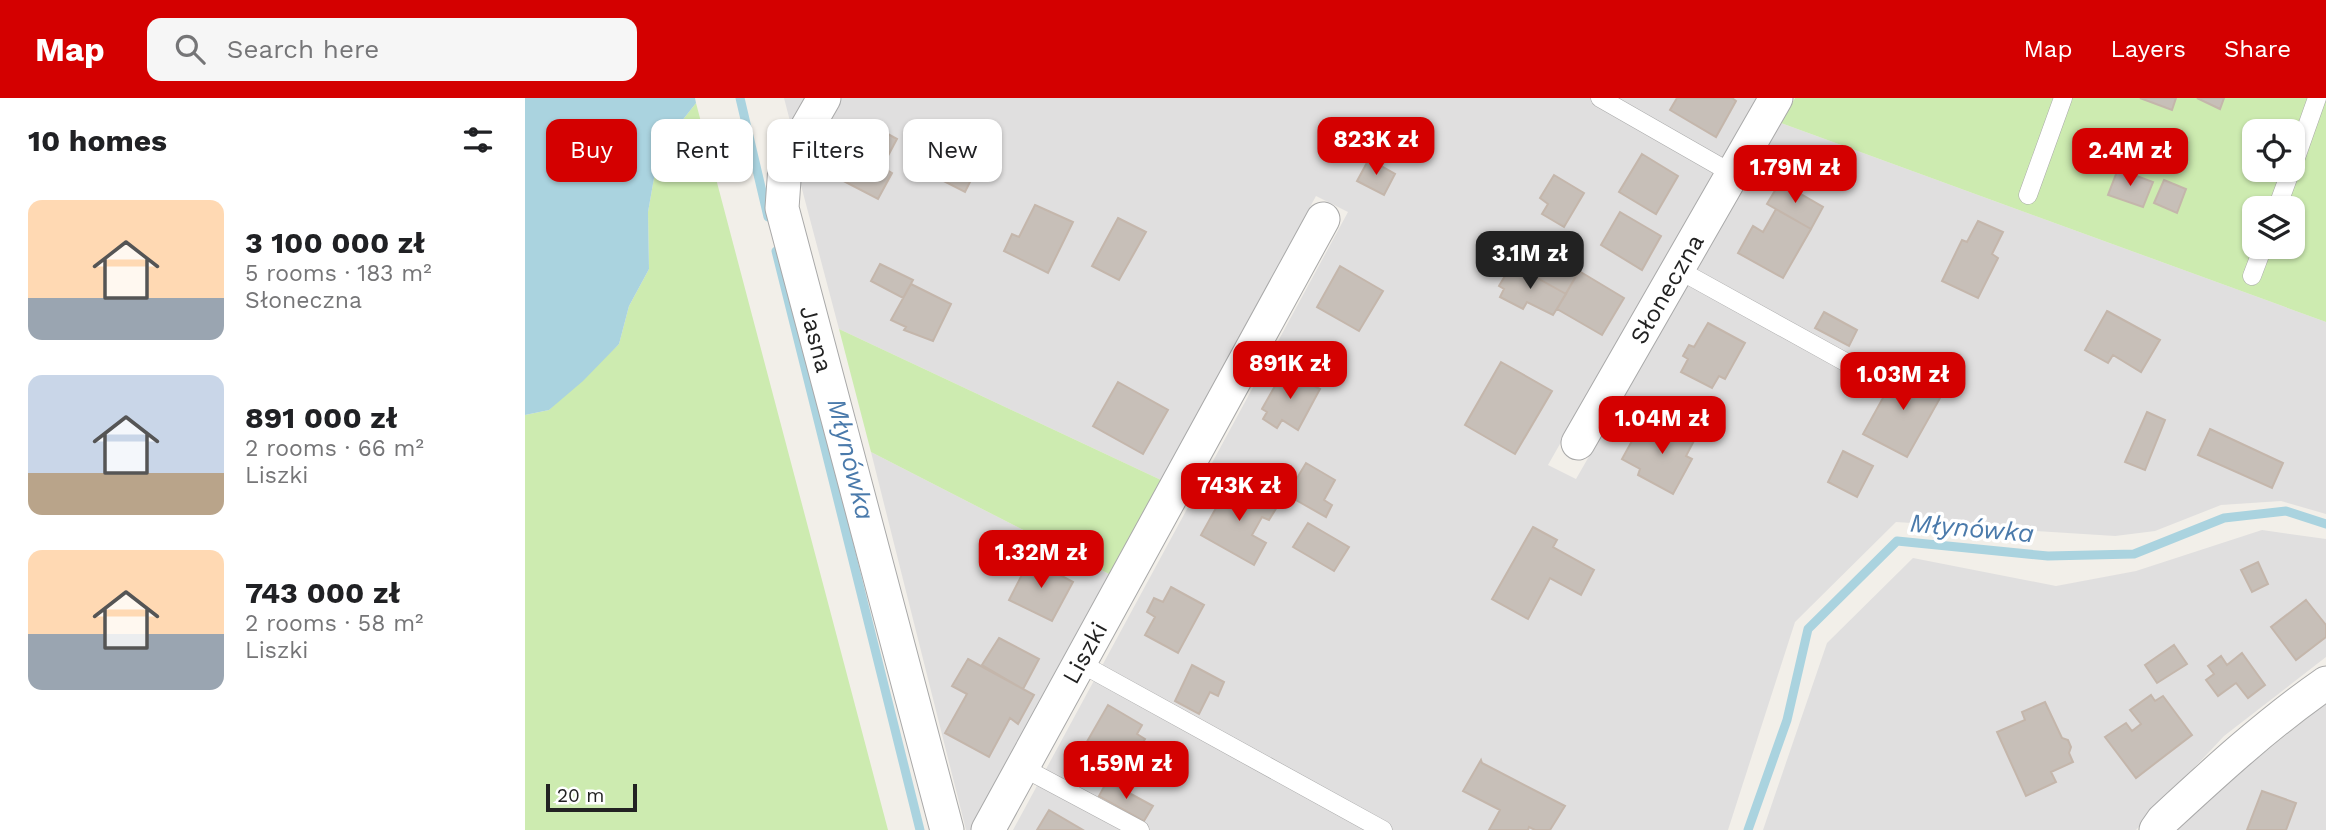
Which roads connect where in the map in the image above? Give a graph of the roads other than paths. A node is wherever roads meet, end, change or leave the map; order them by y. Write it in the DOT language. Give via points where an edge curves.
graph roads {
  1 [pos="824,98"];
  2 [pos="1600,98"];
  3 [pos="1776,98"];
  4 [pos="2063,98"];
  5 [pos="2317,98"];
  6 [pos="2305,132"];
  7 [pos="1733,174"];
  8 [pos="2028,195"];
  9 [pos="1323,219"];
  10 [pos="2258,259"];
  11 [pos="1679,270"];
  12 [pos="2252,276"];
  13 [pos="1849,364"];
  14 [pos="1577,443"];
  15 [pos="1080,663"];
  16 [pos="2326,683"];
  17 [pos="1022,767"];
  18 [pos="947,830"];
  19 [pos="988,830"];
  20 [pos="1140,830"];
  21 [pos="1383,830"];
  22 [pos="2156,830"];
  1 -- 18 [label="street, Jasna" via="785,166 782,208"];
  2 -- 7 [label="lane"];
  3 -- 7 [label="street, Słoneczna"];
  4 -- 8 [label="lane"];
  5 -- 6 [label="lane"];
  7 -- 11 [label="street, Słoneczna"];
  9 -- 15 [label="street, Liszki"];
  10 -- 12 [label="lane"];
  11 -- 13 [label="lane"];
  11 -- 14 [label="street, Słoneczna"];
  15 -- 17 [label="street, Liszki"];
  15 -- 21 [label="lane"];
  16 -- 22 [label="street" via="2231,757"];
  17 -- 19 [label="street, Liszki"];
  17 -- 20 [label="lane"];
}
